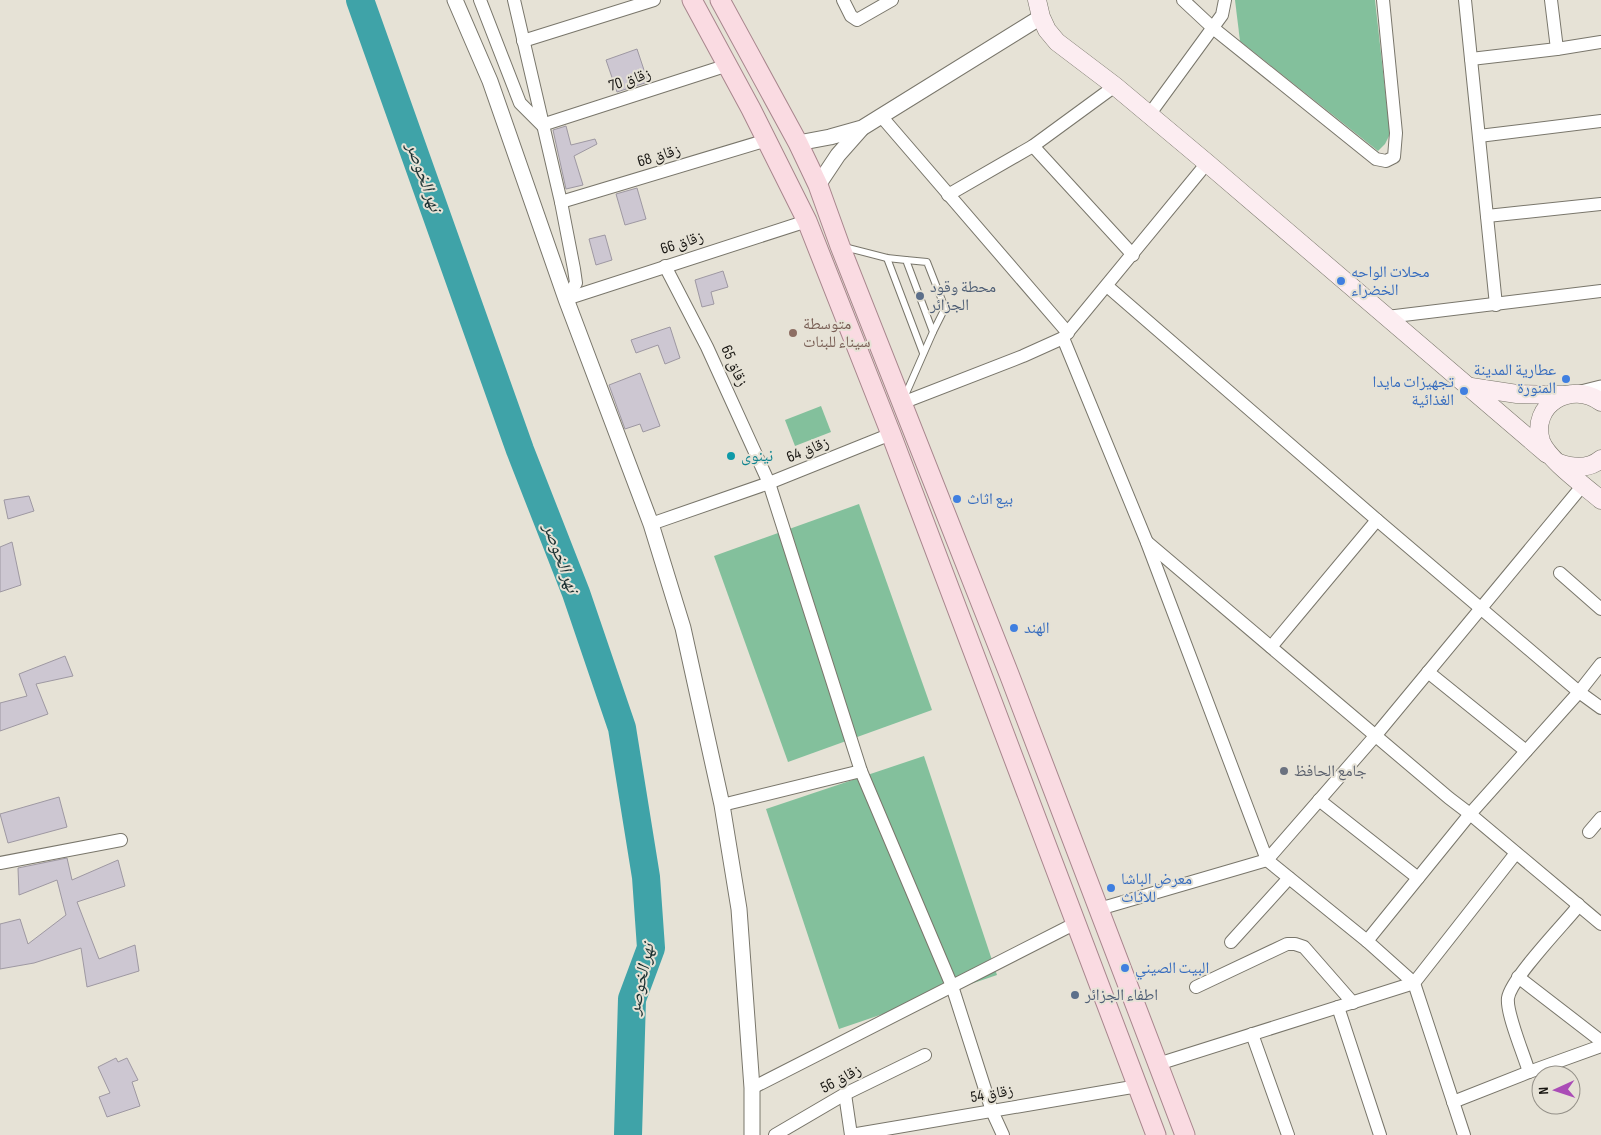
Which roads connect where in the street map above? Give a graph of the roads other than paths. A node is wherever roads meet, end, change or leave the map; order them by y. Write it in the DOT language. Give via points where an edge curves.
graph roads {
  1 [pos="455,0"];
  2 [pos="480,0"];
  3 [pos="514,0"];
  4 [pos="654,0"];
  5 [pos="692,0"];
  6 [pos="720,0"];
  7 [pos="843,0"];
  8 [pos="892,0"];
  9 [pos="1037,0"];
  10 [pos="1183,0"];
  11 [pos="1225,0"];
  12 [pos="1383,0"];
  13 [pos="1465,0"];
  14 [pos="1552,0"];
  15 [pos="1041,17"];
  16 [pos="1213,28"];
  17 [pos="523,41"];
  18 [pos="1601,42"];
  19 [pos="1557,49"];
  20 [pos="1471,59"];
  21 [pos="728,66"];
  22 [pos="1115,86"];
  23 [pos="1149,115"];
  24 [pos="881,116"];
  25 [pos="1601,120"];
  26 [pos="542,125"];
  27 [pos="862,128"];
  28 [pos="1479,136"];
  29 [pos="767,140"];
  30 [pos="798,143"];
  31 [pos="1033,146"];
  32 [pos="1207,163"];
  33 [pos="818,185"];
  34 [pos="948,195"];
  35 [pos="561,202"];
  36 [pos="1601,204"];
  37 [pos="1487,216"];
  38 [pos="807,221"];
  39 [pos="840,246"];
  40 [pos="1133,255"];
  41 [pos="887,258"];
  42 [pos="906,260"];
  43 [pos="665,266"];
  44 [pos="1107,286"];
  45 [pos="1601,291"];
  46 [pos="566,298"];
  47 [pos="1496,305"];
  48 [pos="1387,317"];
  49 [pos="933,332"];
  50 [pos="1066,335"];
  51 [pos="923,353"];
  52 [pos="1470,387"];
  53 [pos="1601,388"];
  54 [pos="1573,394"];
  55 [pos="1601,402"];
  56 [pos="902,403"];
  57 [pos="891,434"];
  58 [pos="1553,458"];
  59 [pos="1601,459"];
  60 [pos="769,483"];
  61 [pos="1583,485"];
  62 [pos="1601,500"];
  63 [pos="1377,520"];
  64 [pos="652,524"];
  65 [pos="1146,540"];
  66 [pos="1560,573"];
  67 [pos="1480,608"];
  68 [pos="1601,609"];
  69 [pos="1271,646"];
  70 [pos="1601,664"];
  71 [pos="1428,672"];
  72 [pos="1580,692"];
  73 [pos="1601,708"];
  74 [pos="1376,735"];
  75 [pos="1526,751"];
  76 [pos="861,771"];
  77 [pos="1319,800"];
  78 [pos="722,805"];
  79 [pos="1470,814"];
  80 [pos="1601,818"];
  81 [pos="1589,832"];
  82 [pos="121,840"];
  83 [pos="1516,853"];
  84 [pos="1267,860"];
  85 [pos="0,862"];
  86 [pos="1289,878"];
  87 [pos="1418,878"];
  88 [pos="1578,904"];
  89 [pos="1099,909"];
  90 [pos="1076,923"];
  91 [pos="1601,924"];
  92 [pos="1366,941"];
  93 [pos="1231,942"];
  94 [pos="1518,977"];
  95 [pos="1414,983"];
  96 [pos="952,986"];
  97 [pos="1196,987"];
  98 [pos="1354,1003"];
  99 [pos="1338,1007"];
  100 [pos="1252,1034"];
  101 [pos="1601,1041"];
  102 [pos="1601,1046"];
  103 [pos="925,1055"];
  104 [pos="1158,1064"];
  105 [pos="1529,1072"];
  106 [pos="1138,1086"];
  107 [pos="752,1088"];
  108 [pos="846,1094"];
  109 [pos="1453,1102"];
  110 [pos="992,1111"];
  111 [pos="752,1135"];
  112 [pos="775,1135"];
  113 [pos="851,1135"];
  114 [pos="1003,1135"];
  115 [pos="1156,1135"];
  116 [pos="1185,1135"];
  117 [pos="1288,1135"];
  118 [pos="1380,1135"];
  119 [pos="1464,1135"];
  1 -- 46 [label="street" via="490,81"];
  2 -- 26 [label="street" via="520,103"];
  3 -- 17 [label="street"];
  4 -- 17 [label="street"];
  5 -- 21 [label="main road"];
  6 -- 30 [label="main road"];
  7 -- 8 [label="street" via="851,16 857,20"];
  9 -- 15 [label="main road"];
  10 -- 16 [label="street"];
  11 -- 16 [label="street" via="1222,15"];
  12 -- 16 [label="street" via="1396,133 1394,157 1386,161 1376,159"];
  13 -- 20 [label="street"];
  14 -- 19 [label="street"];
  15 -- 22 [label="main road" via="1057,42"];
  15 -- 24 [label="street"];
  16 -- 23 [label="street"];
  17 -- 26 [label="street"];
  18 -- 19 [label="street"];
  19 -- 20 [label="street"];
  20 -- 28 [label="street"];
  21 -- 26 [label="street, زقاق 70"];
  21 -- 29 [label="main road"];
  22 -- 23 [label="main road"];
  22 -- 31 [label="street"];
  23 -- 32 [label="main road"];
  24 -- 27 [label="street"];
  24 -- 34 [label="street"];
  25 -- 28 [label="street"];
  26 -- 35 [label="street"];
  27 -- 30 [label="street"];
  27 -- 33 [label="street"];
  28 -- 37 [label="street"];
  29 -- 35 [label="street, زقاق 68"];
  29 -- 38 [label="main road"];
  30 -- 33 [label="main road"];
  31 -- 34 [label="street"];
  31 -- 40 [label="street"];
  32 -- 40 [label="street"];
  32 -- 48 [label="main road"];
  33 -- 39 [label="main road"];
  34 -- 50 [label="street"];
  35 -- 46 [label="street" via="576,283"];
  36 -- 37 [label="street"];
  37 -- 47 [label="street"];
  38 -- 43 [label="street, زقاق 66"];
  38 -- 57 [label="main road"];
  39 -- 41 [label="lane"];
  39 -- 56 [label="main road"];
  40 -- 44 [label="street"];
  41 -- 42 [label="lane"];
  41 -- 51 [label="lane"];
  42 -- 49 [label="lane"];
  42 -- 49 [label="lane" via="927,262 945,308"];
  43 -- 46 [label="street, زقاق 66"];
  43 -- 60 [label="street, زقاق 65" via="708,347"];
  44 -- 50 [label="street"];
  44 -- 63 [label="street"];
  45 -- 47 [label="street"];
  46 -- 64 [label="street"];
  47 -- 48 [label="street"];
  48 -- 52 [label="main road"];
  49 -- 51 [label="lane"];
  50 -- 56 [label="street" via="1023,356"];
  50 -- 65 [label="street"];
  51 -- 56 [label="lane"];
  52 -- 54 [label="main road" via="1517,394"];
  52 -- 58 [label="main road"];
  53 -- 54 [label="street"];
  54 -- 55 [label="main road" via="1593,396"];
  54 -- 58 [label="main road" via="1552,402 1544,413 1541,441"];
  56 -- 89 [label="main road"];
  57 -- 60 [label="street, زقاق 64"];
  57 -- 90 [label="main road"];
  58 -- 59 [label="main road" via="1572,468 1586,467"];
  58 -- 61 [label="main road"];
  60 -- 64 [label="street, زقاق 64"];
  60 -- 76 [label="street, زقاق 65"];
  61 -- 62 [label="main road"];
  61 -- 67 [label="street"];
  63 -- 67 [label="street"];
  63 -- 69 [label="street"];
  64 -- 78 [label="street" via="684,628"];
  65 -- 69 [label="street"];
  65 -- 84 [label="street"];
  66 -- 68 [label="street"];
  67 -- 71 [label="street"];
  67 -- 72 [label="street"];
  69 -- 74 [label="street"];
  70 -- 72 [label="street"];
  71 -- 74 [label="street"];
  71 -- 75 [label="street"];
  72 -- 73 [label="street"];
  72 -- 75 [label="street"];
  74 -- 77 [label="street"];
  74 -- 79 [label="street"];
  75 -- 79 [label="street"];
  76 -- 78 [label="street"];
  76 -- 96 [label="street, زقاق 65"];
  77 -- 84 [label="street"];
  77 -- 87 [label="street"];
  78 -- 107 [label="street" via="739,909"];
  79 -- 83 [label="street"];
  79 -- 87 [label="street"];
  80 -- 81 [label="street"];
  82 -- 85 [label="street"];
  83 -- 88 [label="street"];
  83 -- 95 [label="street"];
  84 -- 86 [label="street"];
  84 -- 89 [label="street"];
  86 -- 92 [label="street"];
  86 -- 93 [label="street"];
  87 -- 92 [label="street"];
  88 -- 91 [label="street"];
  88 -- 94 [label="street"];
  89 -- 104 [label="main road"];
  90 -- 96 [label="street"];
  90 -- 106 [label="main road"];
  92 -- 95 [label="street"];
  94 -- 101 [label="street"];
  94 -- 105 [label="street" via="1508,997 1509,1009"];
  95 -- 98 [label="street"];
  95 -- 109 [label="street"];
  96 -- 107 [label="street"];
  96 -- 110 [label="street, زقاق 65"];
  97 -- 98 [label="street" via="1287,944 1295,944 1304,948"];
  98 -- 99 [label="street"];
  99 -- 100 [label="street"];
  99 -- 118 [label="street"];
  100 -- 104 [label="street"];
  100 -- 117 [label="street"];
  102 -- 105 [label="street"];
  103 -- 108 [label="street, زقاق 56"];
  104 -- 116 [label="main road"];
  105 -- 109 [label="street"];
  106 -- 110 [label="street, زقاق 54"];
  106 -- 115 [label="main road"];
  107 -- 111 [label="street"];
  108 -- 112 [label="street, زقاق 56"];
  108 -- 113 [label="street"];
  109 -- 119 [label="street"];
  110 -- 113 [label="street, زقاق 54"];
  110 -- 114 [label="street, زقاق 65"];
}
